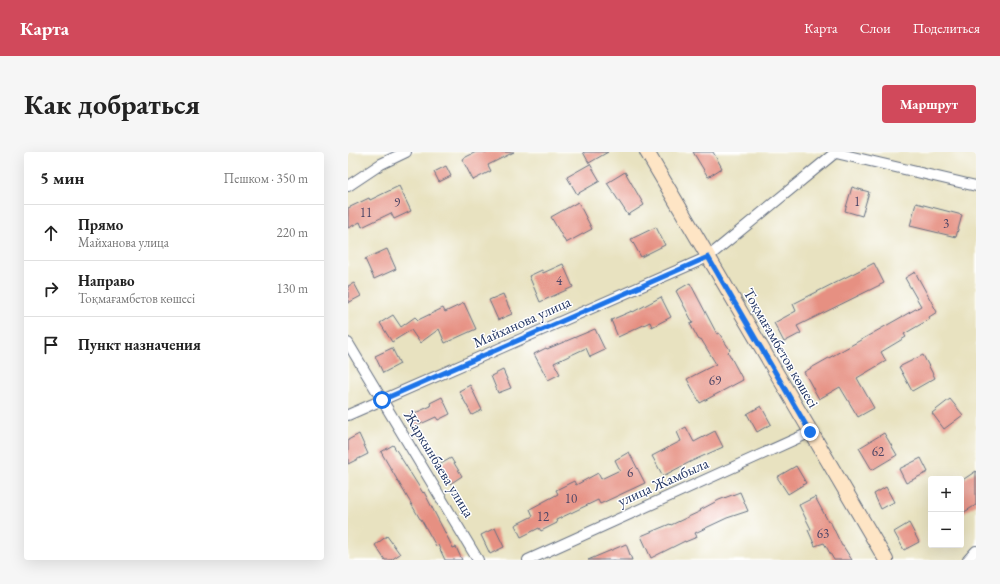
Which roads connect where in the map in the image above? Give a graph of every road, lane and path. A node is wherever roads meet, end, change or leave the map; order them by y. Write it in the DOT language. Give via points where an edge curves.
graph roads {
  1 [pos="406,152"];
  2 [pos="647,152"];
  3 [pos="836,153"];
  4 [pos="348,186"];
  5 [pos="976,186"];
  6 [pos="708,257"];
  7 [pos="348,343"];
  8 [pos="382,400"];
  9 [pos="348,415"];
  10 [pos="810,432"];
  11 [pos="976,551"];
  12 [pos="478,560"];
  13 [pos="528,560"];
  14 [pos="886,560"];
  15 [pos="968,560"];
  1 -- 4 [label="street" via="381,164"];
  2 -- 6 [label="street, Тоқмағамбетов көшесі"];
  3 -- 5 [label="street"];
  3 -- 6 [label="street, Майханова улица"];
  6 -- 8 [label="street, Майханова улица"];
  6 -- 10 [label="street, Тоқмағамбетов көшесі"];
  7 -- 8 [label="street, Жаркынбаева улица"];
  8 -- 9 [label="street, Майханова улица"];
  8 -- 12 [label="street, Жаркынбаева улица"];
  10 -- 13 [label="street, улица Жамбыла"];
  10 -- 14 [label="street, Тоқмағамбетов көшесі"];
  11 -- 15 [label="street"];
}
